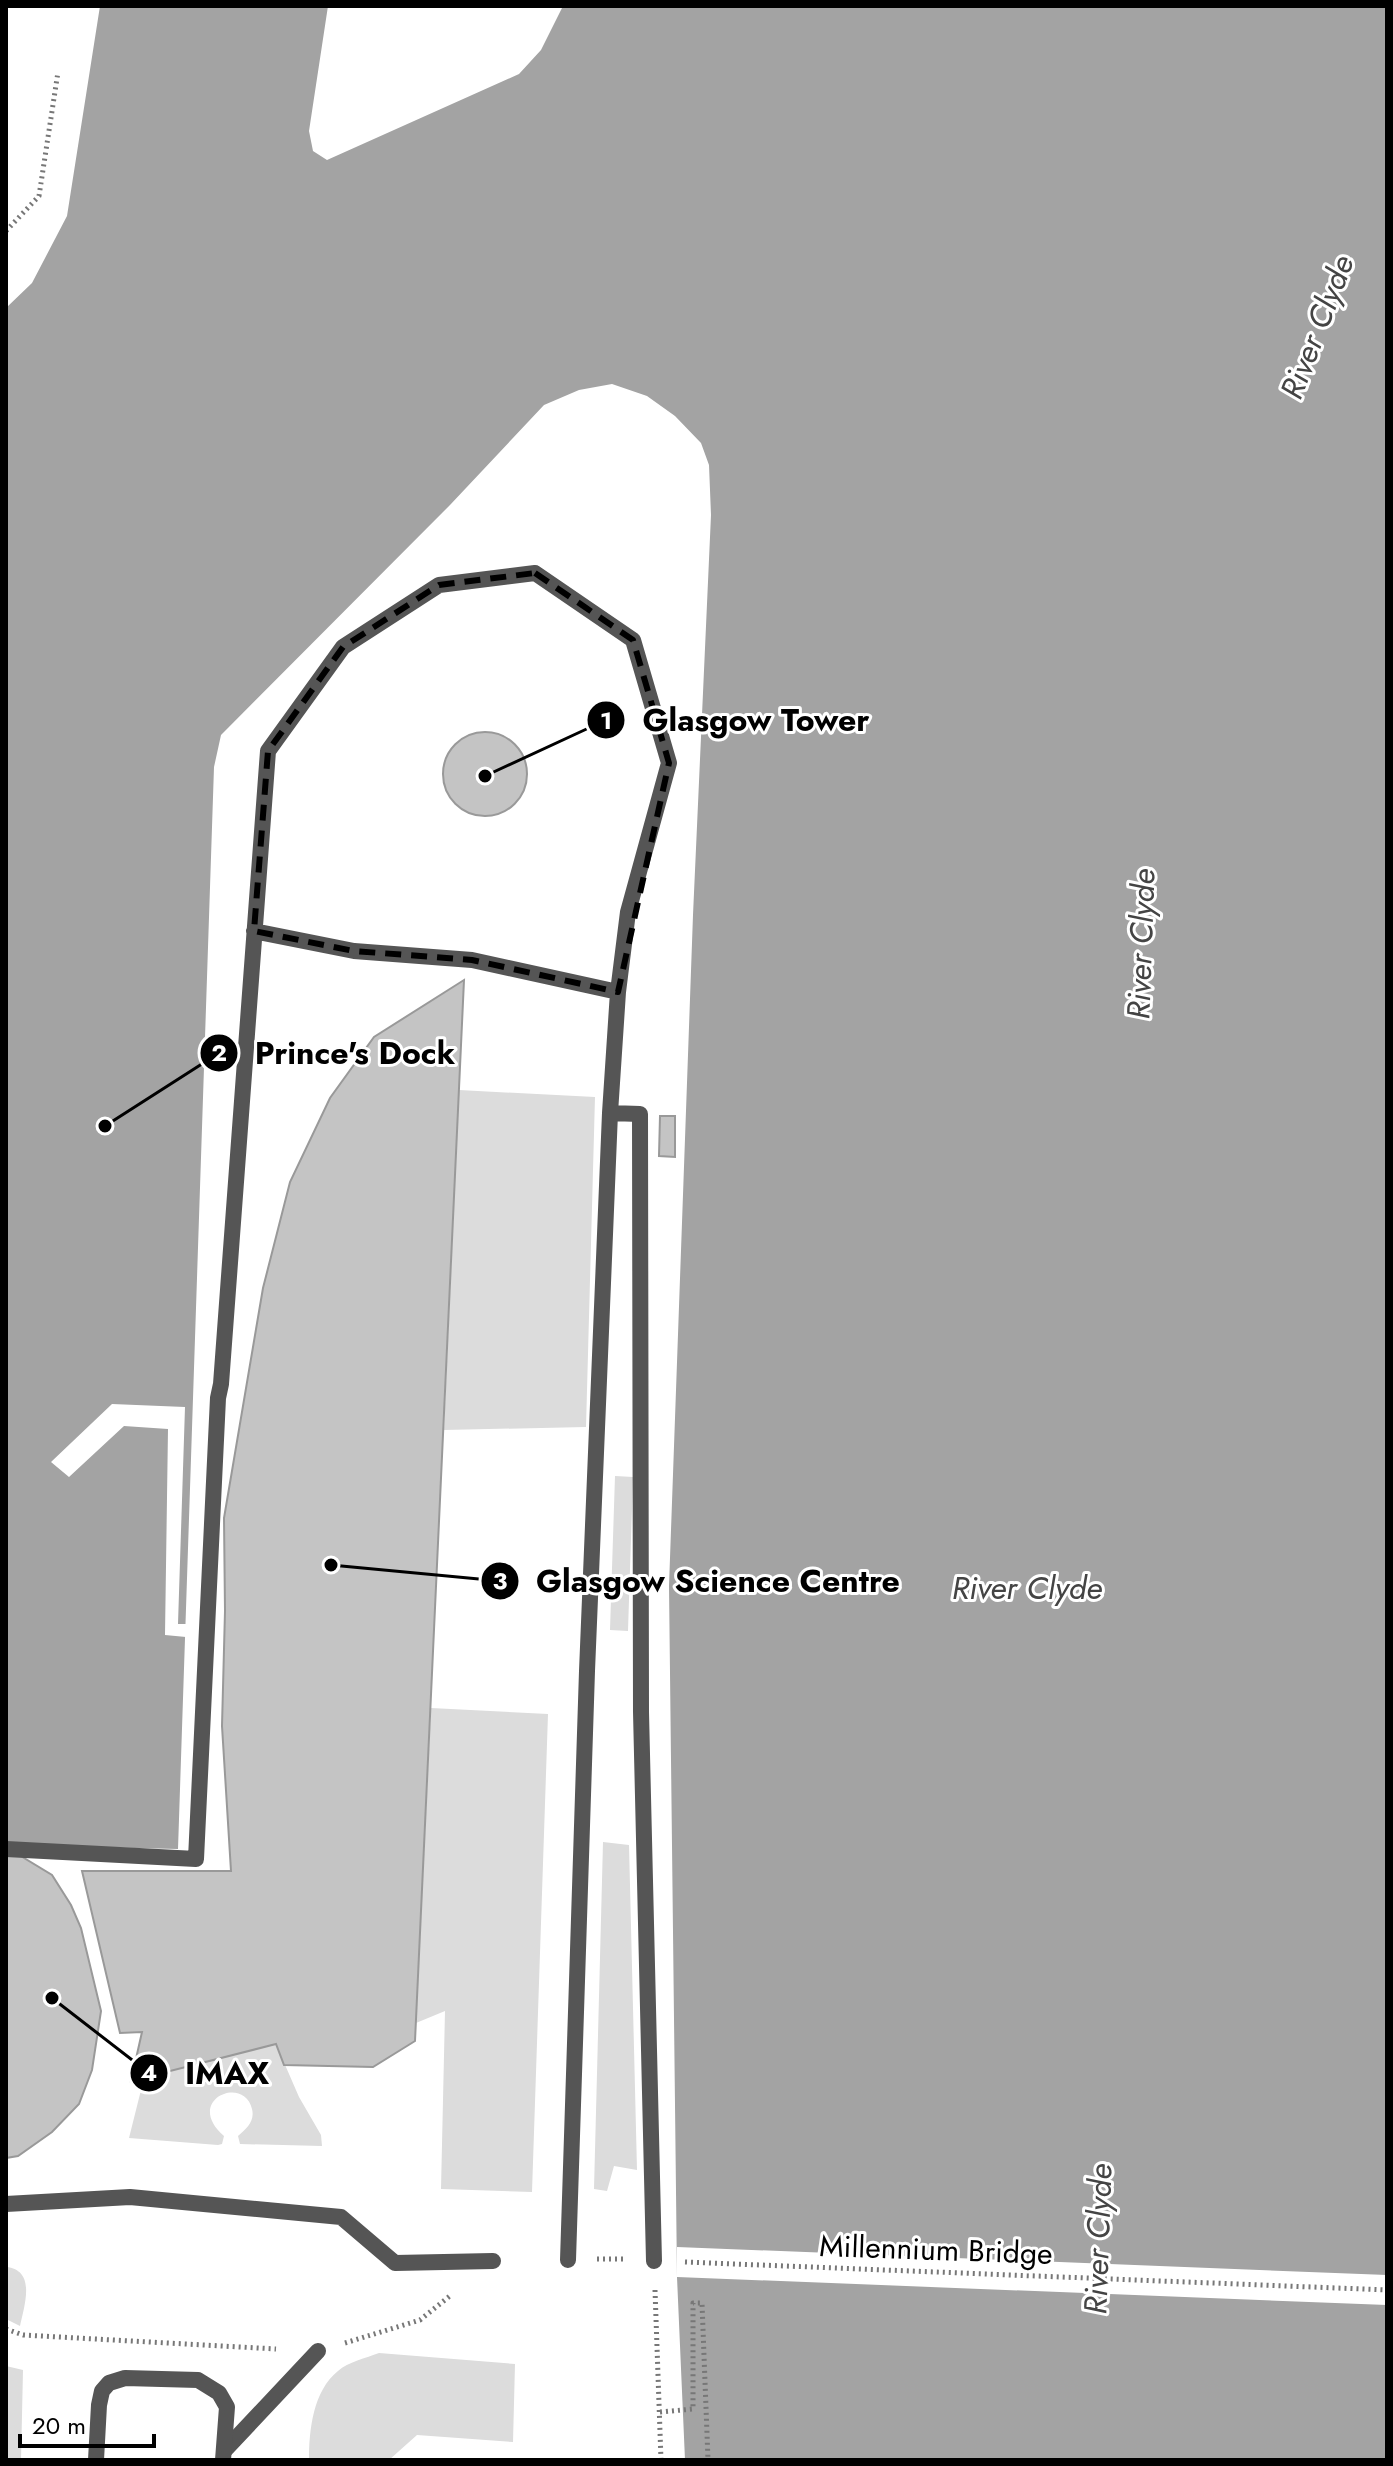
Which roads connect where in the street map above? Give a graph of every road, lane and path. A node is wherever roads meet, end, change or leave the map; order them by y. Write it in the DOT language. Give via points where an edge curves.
graph roads {
  1 [pos="58,72"];
  2 [pos="6,231"];
  3 [pos="254,931"];
  4 [pos="618,992"];
  5 [pos="610,1113"];
  6 [pos="6,1849"];
  7 [pos="6,2204"];
  8 [pos="568,2260"];
  9 [pos="493,2261"];
  10 [pos="654,2261"];
  11 [pos="675,2261"];
  12 [pos="1387,2290"];
  13 [pos="6,2329"];
  14 [pos="318,2351"];
  15 [pos="660,2412"];
  16 [pos="224,2455"];
  17 [pos="96,2460"];
  18 [pos="661,2460"];
  19 [pos="708,2460"];
  1 -- 2 [label="path" via="39,196"];
  3 -- 4 [label="street" via="354,951 472,960"];
  3 -- 4 [label="street" via="268,751 343,647 439,585 535,573 633,640 669,763 628,912"];
  3 -- 6 [label="street" via="218,1398 196,1859"];
  4 -- 5 [label="street"];
  5 -- 8 [label="street"];
  5 -- 10 [label="street" via="640,1114 641,1712"];
  7 -- 9 [label="street" via="130,2197 341,2217 395,2263"];
  9 -- 14 [label="path" via="420,2320"];
  10 -- 15 [label="path"];
  11 -- 12 [label="path, Millennium Bridge"];
  13 -- 14 [label="path" via="23,2335"];
  14 -- 16 [label="street"];
  15 -- 18 [label="path"];
  15 -- 19 [label="path" via="693,2409 693,2303 702,2303"];
  16 -- 17 [label="street" via="227,2407 219,2393 198,2380 125,2378 102,2391"];
}
